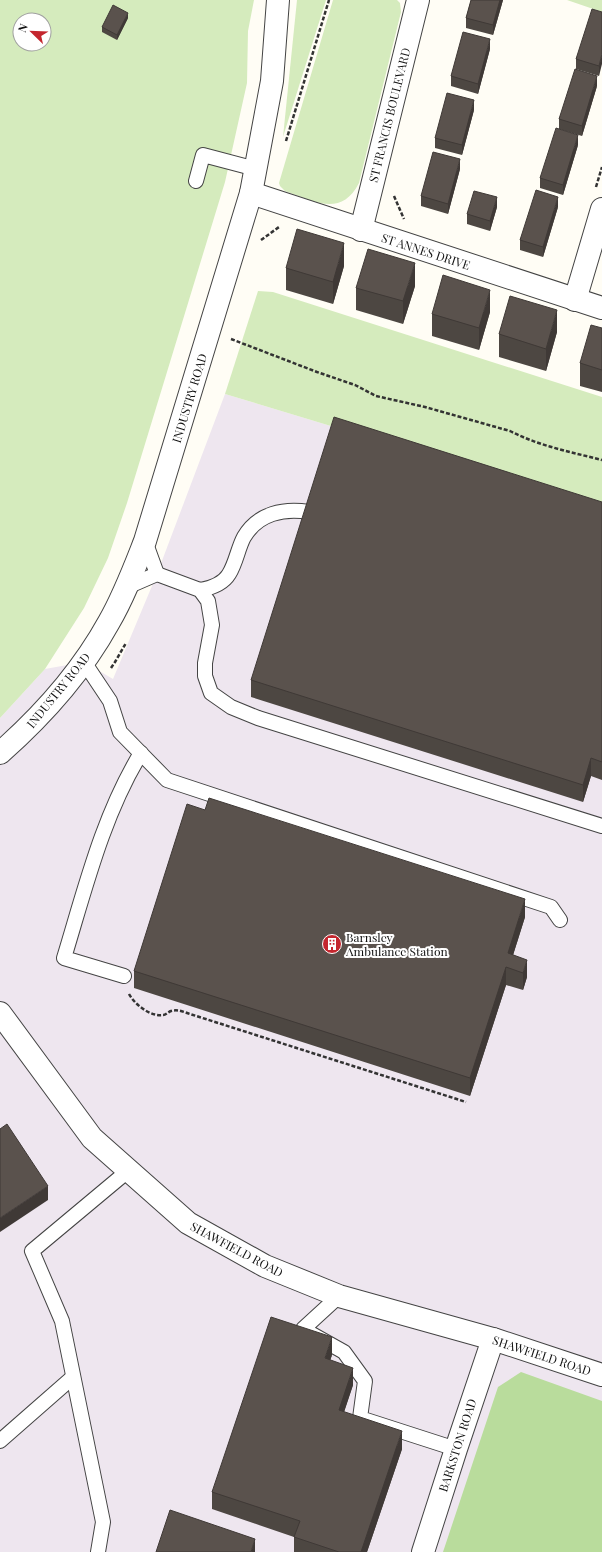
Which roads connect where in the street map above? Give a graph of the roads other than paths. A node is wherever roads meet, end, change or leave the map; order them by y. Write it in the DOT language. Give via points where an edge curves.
graph roads {
  1 [pos="278,0"];
  2 [pos="418,0"];
  3 [pos="256,169"];
  4 [pos="196,181"];
  5 [pos="251,193"];
  6 [pos="602,209"];
  7 [pos="361,230"];
  8 [pos="575,300"];
  9 [pos="602,308"];
  10 [pos="309,512"];
  11 [pos="145,541"];
  12 [pos="157,574"];
  13 [pos="128,586"];
  14 [pos="200,590"];
  15 [pos="84,662"];
  16 [pos="0,753"];
  17 [pos="141,753"];
  18 [pos="602,826"];
  19 [pos="560,920"];
  20 [pos="124,976"];
  21 [pos="0,1013"];
  22 [pos="129,1170"];
  23 [pos="339,1296"];
  24 [pos="493,1339"];
  25 [pos="602,1375"];
  26 [pos="73,1377"];
  27 [pos="0,1441"];
  28 [pos="456,1449"];
  29 [pos="98,1552"];
  30 [pos="423,1552"];
  1 -- 3 [label="street, INDUSTRY ROAD" via="272,81"];
  2 -- 7 [label="street, ST FRANCIS BOULEVARD"];
  3 -- 4 [label="lane" via="203,155"];
  3 -- 5 [label="street, INDUSTRY ROAD"];
  5 -- 7 [label="street, ST ANNES DRIVE"];
  5 -- 11 [label="street, INDUSTRY ROAD"];
  6 -- 8 [label="street"];
  7 -- 8 [label="street, ST ANNES DRIVE"];
  8 -- 9 [label="street, ST ANNES DRIVE"];
  10 -- 14 [label="lane" via="282,510 257,522 245,536 229,575 213,587"];
  11 -- 12 [label="lane"];
  11 -- 13 [label="street, INDUSTRY ROAD"];
  12 -- 13 [label="lane"];
  12 -- 14 [label="lane"];
  13 -- 15 [label="street, INDUSTRY ROAD" via="109,623"];
  14 -- 18 [label="lane" via="208,601 212,626 205,676 210,693 231,707 258,718"];
  15 -- 16 [label="street, INDUSTRY ROAD" via="25,730"];
  15 -- 17 [label="lane" via="110,701 120,732"];
  17 -- 19 [label="lane" via="168,780 551,907"];
  17 -- 20 [label="lane" via="126,778 98,848 64,958"];
  21 -- 22 [label="street, SHAWFIELD ROAD" via="92,1138"];
  22 -- 23 [label="street, SHAWFIELD ROAD" via="188,1223 265,1266"];
  22 -- 26 [label="lane" via="32,1251 62,1321"];
  23 -- 24 [label="street, SHAWFIELD ROAD"];
  23 -- 28 [label="lane" via="303,1329 344,1352 365,1381 360,1418"];
  24 -- 25 [label="street, SHAWFIELD ROAD"];
  24 -- 28 [label="street, BARKSTON ROAD"];
  26 -- 27 [label="lane"];
  26 -- 29 [label="lane" via="103,1522"];
  28 -- 30 [label="street, BARKSTON ROAD"];
}
